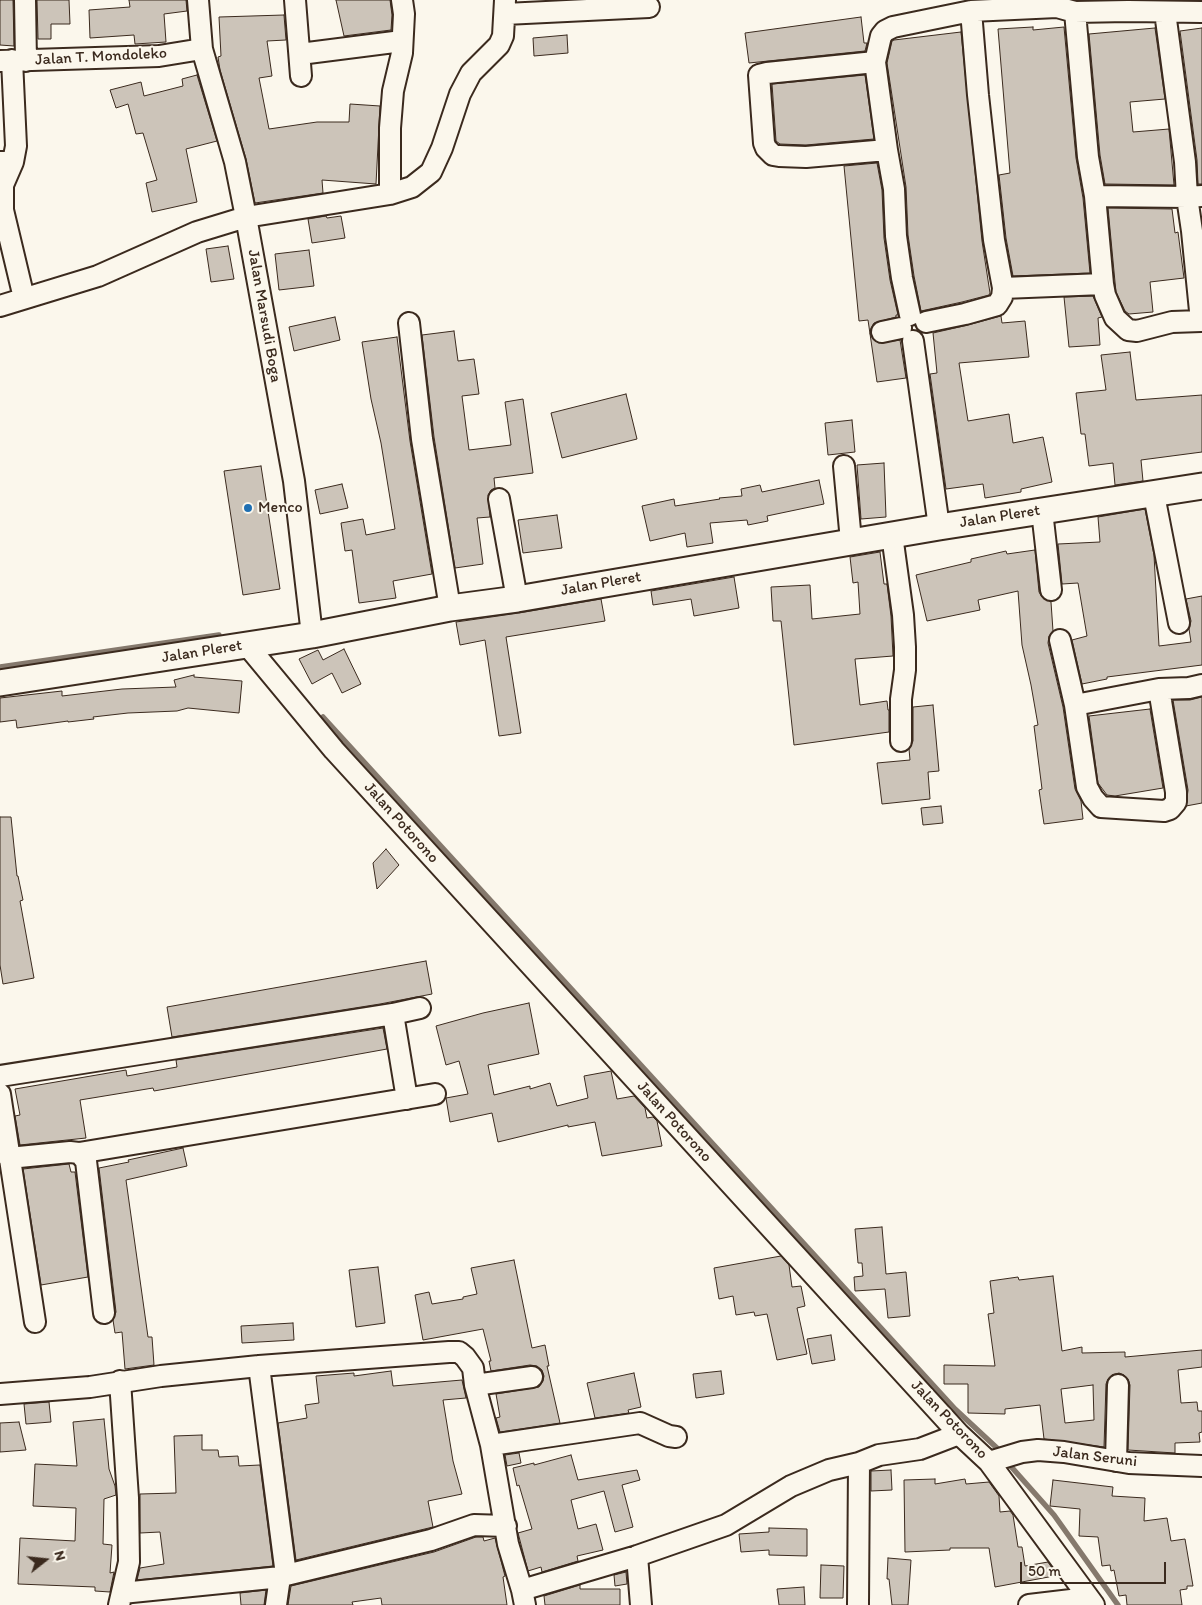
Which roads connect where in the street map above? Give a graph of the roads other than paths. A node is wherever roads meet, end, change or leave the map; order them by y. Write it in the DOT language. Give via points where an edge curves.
graph roads {
  1 [pos="25,0"];
  2 [pos="198,0"];
  3 [pos="295,0"];
  4 [pos="402,0"];
  5 [pos="505,7"];
  6 [pos="649,7"];
  7 [pos="971,11"];
  8 [pos="1075,12"];
  9 [pos="1165,12"];
  10 [pos="1202,12"];
  11 [pos="402,41"];
  12 [pos="202,48"];
  13 [pos="300,54"];
  14 [pos="13,61"];
  15 [pos="875,62"];
  16 [pos="301,76"];
  17 [pos="886,150"];
  18 [pos="6,162"];
  19 [pos="390,194"];
  20 [pos="1095,196"];
  21 [pos="1195,197"];
  22 [pos="246,217"];
  23 [pos="1103,284"];
  24 [pos="1004,288"];
  25 [pos="24,298"];
  26 [pos="0,306"];
  27 [pos="1202,321"];
  28 [pos="409,323"];
  29 [pos="907,328"];
  30 [pos="844,466"];
  31 [pos="1202,486"];
  32 [pos="1154,494"];
  33 [pos="499,498"];
  34 [pos="1042,511"];
  35 [pos="939,527"];
  36 [pos="892,535"];
  37 [pos="852,541"];
  38 [pos="1051,590"];
  39 [pos="517,599"];
  40 [pos="450,608"];
  41 [pos="1179,623"];
  42 [pos="312,635"];
  43 [pos="1060,640"];
  44 [pos="247,645"];
  45 [pos="0,683"];
  46 [pos="1202,685"];
  47 [pos="1159,689"];
  48 [pos="1075,705"];
  49 [pos="901,741"];
  50 [pos="420,1008"];
  51 [pos="393,1014"];
  52 [pos="0,1076"];
  53 [pos="435,1094"];
  54 [pos="407,1099"];
  55 [pos="1,1106"];
  56 [pos="79,1153"];
  57 [pos="9,1158"];
  58 [pos="104,1313"];
  59 [pos="35,1322"];
  60 [pos="259,1366"];
  61 [pos="532,1377"];
  62 [pos="120,1381"];
  63 [pos="475,1385"];
  64 [pos="1118,1385"];
  65 [pos="0,1394"];
  66 [pos="960,1434"];
  67 [pos="676,1437"];
  68 [pos="491,1445"];
  69 [pos="1116,1461"];
  70 [pos="989,1462"];
  71 [pos="859,1463"];
  72 [pos="1202,1466"];
  73 [pos="506,1526"];
  74 [pos="637,1556"];
  75 [pos="284,1576"];
  76 [pos="524,1598"];
  77 [pos="121,1599"];
  78 [pos="1091,1601"];
  79 [pos="276,1605"];
  80 [pos="641,1605"];
  81 [pos="858,1605"];
  82 [pos="1029,1605"];
  1 -- 14 [label="street"];
  2 -- 12 [label="street, Jalan Marsudi Boga"];
  3 -- 13 [label="street"];
  4 -- 11 [label="street"];
  5 -- 6 [label="street"];
  5 -- 19 [label="street" via="503,36 471,73 431,172 412,187"];
  7 -- 8 [label="street" via="1057,7"];
  7 -- 15 [label="street" via="885,31 880,36"];
  7 -- 24 [label="street" via="994,240"];
  8 -- 9 [label="street"];
  8 -- 20 [label="street" via="1088,156"];
  9 -- 10 [label="street"];
  9 -- 21 [label="street" via="1185,162"];
  11 -- 13 [label="street"];
  11 -- 19 [label="street" via="390,128"];
  12 -- 14 [label="street, Jalan T. Mondoleko" via="159,56"];
  12 -- 22 [label="street, Jalan Marsudi Boga"];
  13 -- 16 [label="street"];
  14 -- 18 [label="street" via="16,146"];
  15 -- 17 [label="street"];
  15 -- 17 [label="street" via="759,75 764,143 769,152 779,156 844,155"];
  17 -- 29 [label="street" via="894,189"];
  18 -- 25 [label="street" via="3,210"];
  19 -- 22 [label="street"];
  20 -- 21 [label="street"];
  20 -- 23 [label="street"];
  21 -- 27 [label="street" via="1192,231"];
  22 -- 25 [label="street" via="196,232 98,276"];
  22 -- 42 [label="street, Jalan Marsudi Boga" via="294,481"];
  23 -- 24 [label="street"];
  23 -- 27 [label="street" via="1115,318 1128,330 1137,331 1172,322"];
  24 -- 29 [label="street" via="997,304"];
  25 -- 26 [label="street"];
  28 -- 40 [label="street" via="422,440"];
  29 -- 35 [label="street"];
  30 -- 37 [label="street"];
  31 -- 32 [label="main road, Jalan Pleret"];
  32 -- 34 [label="main road, Jalan Pleret"];
  32 -- 41 [label="street"];
  33 -- 39 [label="street"];
  34 -- 35 [label="main road, Jalan Pleret"];
  34 -- 38 [label="street"];
  35 -- 36 [label="main road, Jalan Pleret"];
  36 -- 37 [label="main road, Jalan Pleret"];
  36 -- 49 [label="street" via="905,647"];
  37 -- 39 [label="main road, Jalan Pleret"];
  39 -- 40 [label="main road, Jalan Pleret"];
  40 -- 42 [label="main road, Jalan Pleret"];
  42 -- 44 [label="main road, Jalan Pleret"];
  43 -- 48 [label="street"];
  44 -- 45 [label="main road, Jalan Pleret"];
  44 -- 66 [label="street, Jalan Potorono" via="334,750"];
  46 -- 47 [label="street"];
  47 -- 48 [label="street"];
  47 -- 48 [label="street" via="1176,792 1176,802 1164,811 1101,807 1093,798 1087,787"];
  50 -- 51 [label="street"];
  51 -- 52 [label="street"];
  51 -- 54 [label="street"];
  53 -- 54 [label="street"];
  54 -- 56 [label="street"];
  55 -- 57 [label="street"];
  56 -- 57 [label="street"];
  56 -- 58 [label="street" via="86,1160"];
  57 -- 59 [label="street"];
  60 -- 62 [label="street"];
  60 -- 63 [label="street" via="459,1352 473,1368"];
  60 -- 75 [label="street"];
  61 -- 63 [label="street"];
  62 -- 65 [label="street" via="90,1387"];
  62 -- 77 [label="street" via="129,1562"];
  63 -- 68 [label="street"];
  64 -- 69 [label="street"];
  66 -- 70 [label="street, Jalan Potorono"];
  66 -- 71 [label="street" via="920,1449"];
  67 -- 68 [label="street" via="640,1423"];
  68 -- 73 [label="street"];
  69 -- 70 [label="street, Jalan Seruni" via="1038,1450"];
  69 -- 72 [label="street, Jalan Seruni"];
  70 -- 78 [label="street, Jalan Potorono"];
  71 -- 74 [label="street" via="829,1470 791,1486 726,1524"];
  71 -- 81 [label="street"];
  73 -- 75 [label="street" via="474,1526 431,1540"];
  73 -- 76 [label="street"];
  74 -- 76 [label="street"];
  74 -- 80 [label="street"];
  75 -- 77 [label="street"];
  75 -- 79 [label="street"];
  78 -- 82 [label="street"];
}
